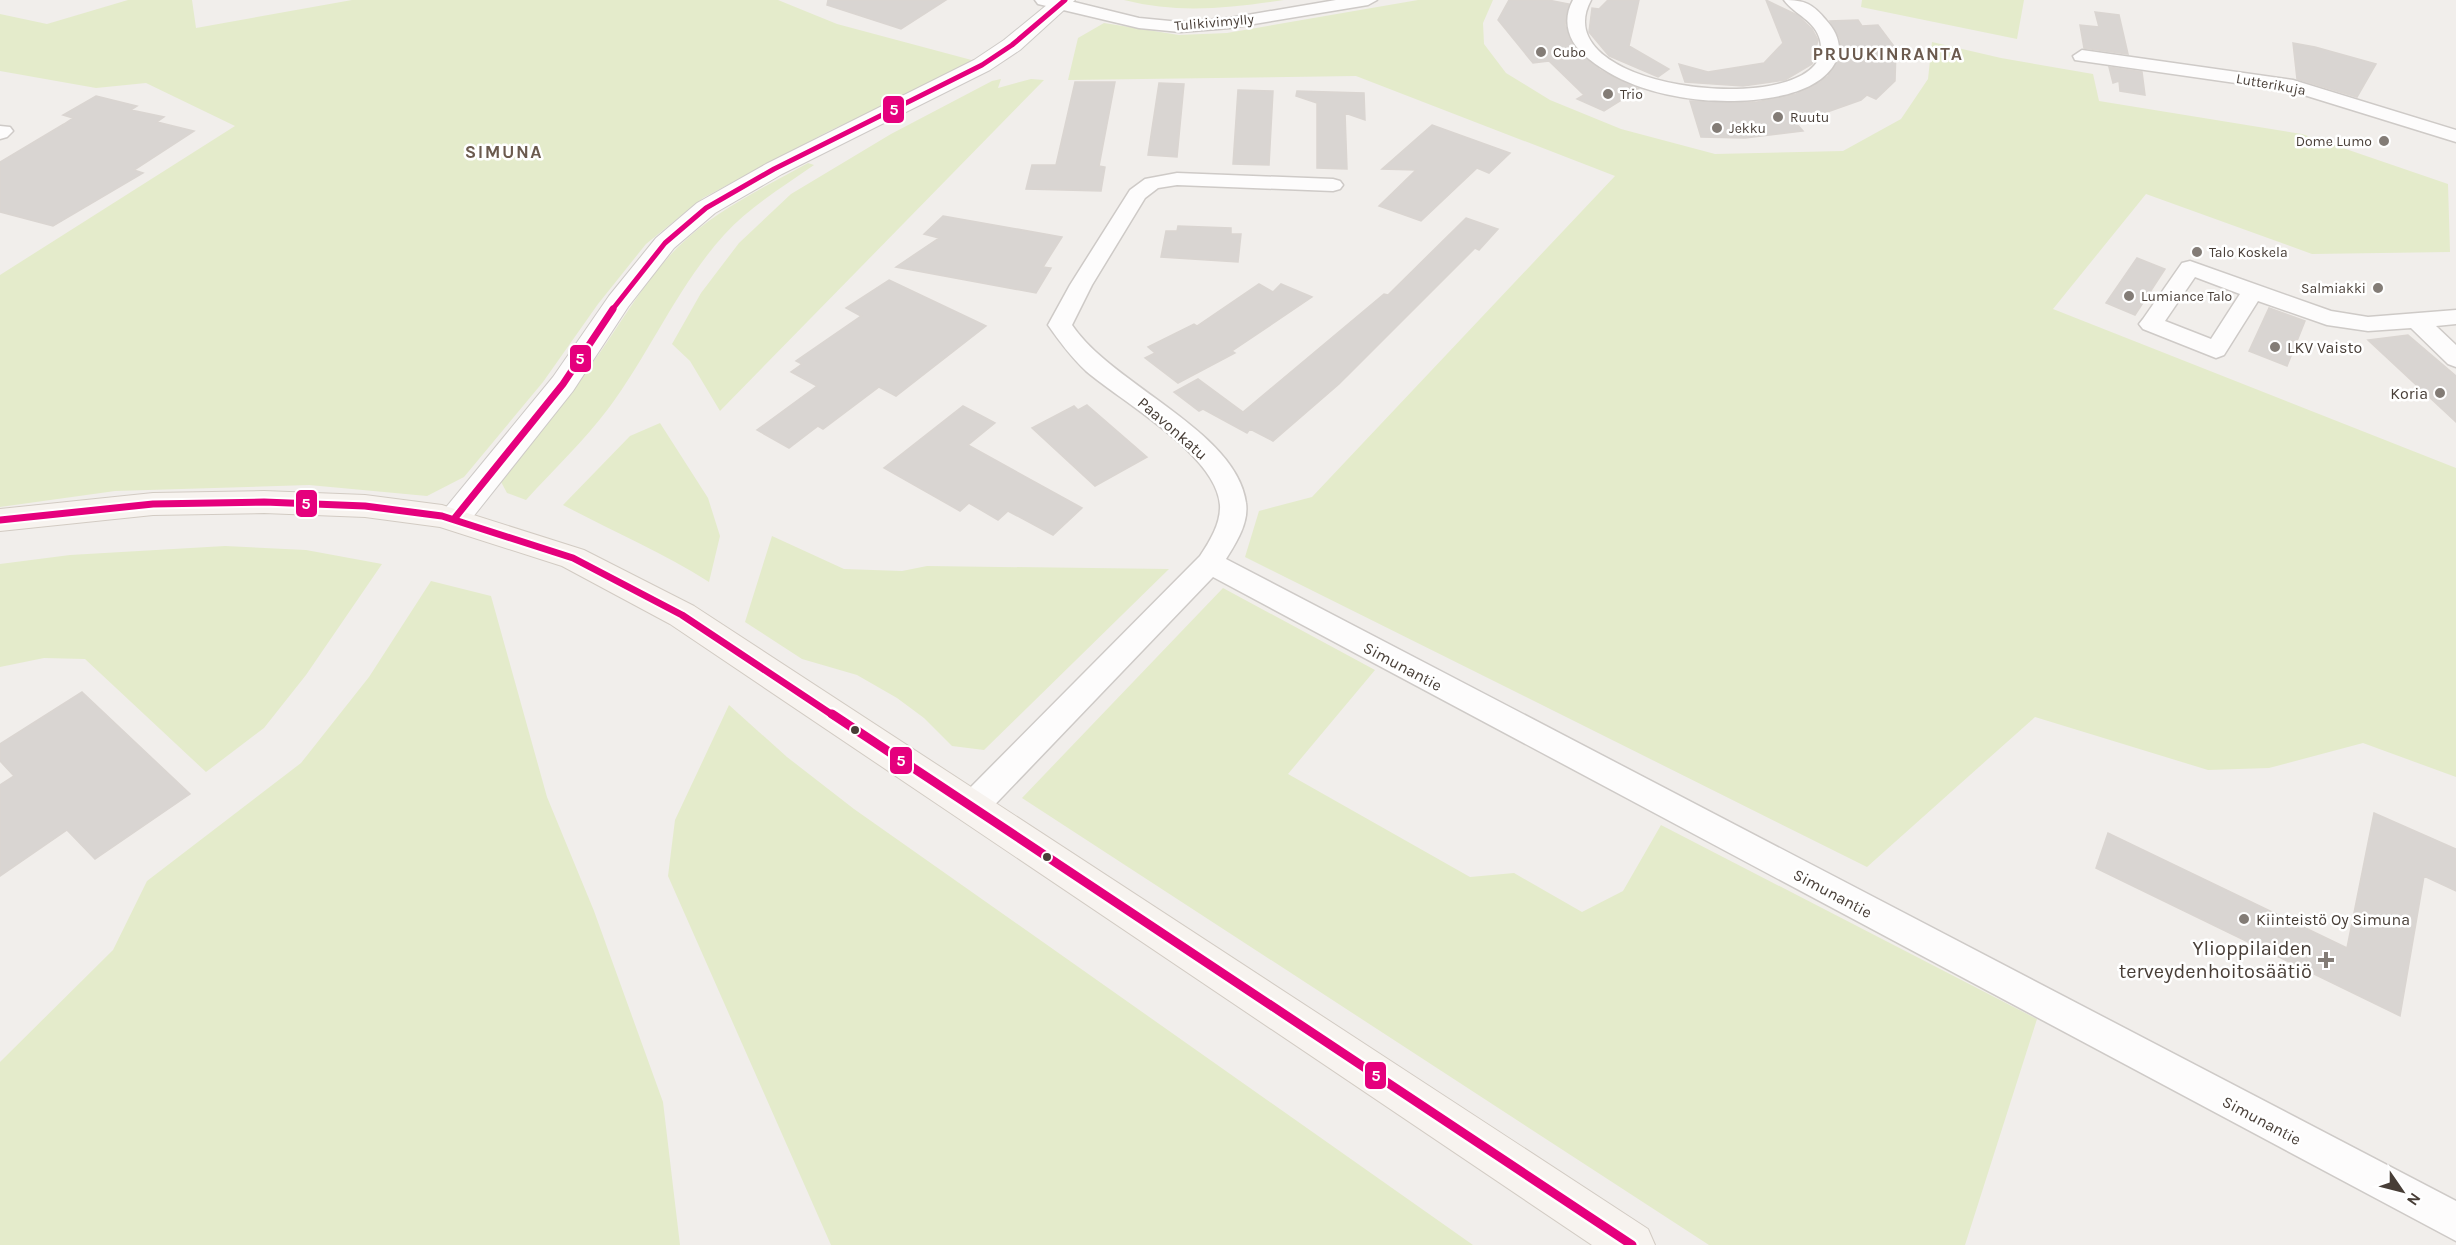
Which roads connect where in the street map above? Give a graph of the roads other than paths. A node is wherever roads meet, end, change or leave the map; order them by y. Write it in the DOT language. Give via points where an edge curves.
graph roads {
  1 [pos="1368,0"];
  2 [pos="1582,0"];
  3 [pos="1793,0"];
  4 [pos="1056,1"];
  5 [pos="2082,56"];
  6 [pos="2456,136"];
  7 [pos="1333,184"];
  8 [pos="2253,291"];
  9 [pos="2456,317"];
  10 [pos="2417,320"];
  11 [pos="2456,358"];
  12 [pos="454,519"];
  13 [pos="0,520"];
  14 [pos="1210,563"];
  15 [pos="971,808"];
  16 [pos="2456,1222"];
  17 [pos="1632,1245"];
  1 -- 4 [label="street, Tulikivimylly" via="1230,23 1180,27 1139,22"];
  2 -- 3 [label="street" via="1575,12 1574,26 1581,42 1596,57 1646,82 1724,95 1776,91 1801,83 1819,72 1830,58 1832,44 1826,28"];
  4 -- 12 [label="street" via="1012,45 982,65 774,169 706,208 673,236 618,302 563,384"];
  5 -- 6 [label="street, Lutterikuja" via="2293,86"];
  7 -- 14 [label="street, Paavonkatu" via="1185,179 1152,183 1137,194 1060,325 1079,351 1166,419 1209,458 1226,480 1233,503 1228,532"];
  8 -- 10 [label="street" via="2327,318 2368,324"];
  9 -- 10 [label="street"];
  10 -- 11 [label="street"];
  12 -- 13 [label="main road" via="365,506 264,502 153,504"];
  12 -- 15 [label="main road" via="573,558 682,615"];
  14 -- 15 [label="street, Paavonkatu"];
  14 -- 16 [label="street, Simunantie"];
  15 -- 17 [label="main road"];
}
